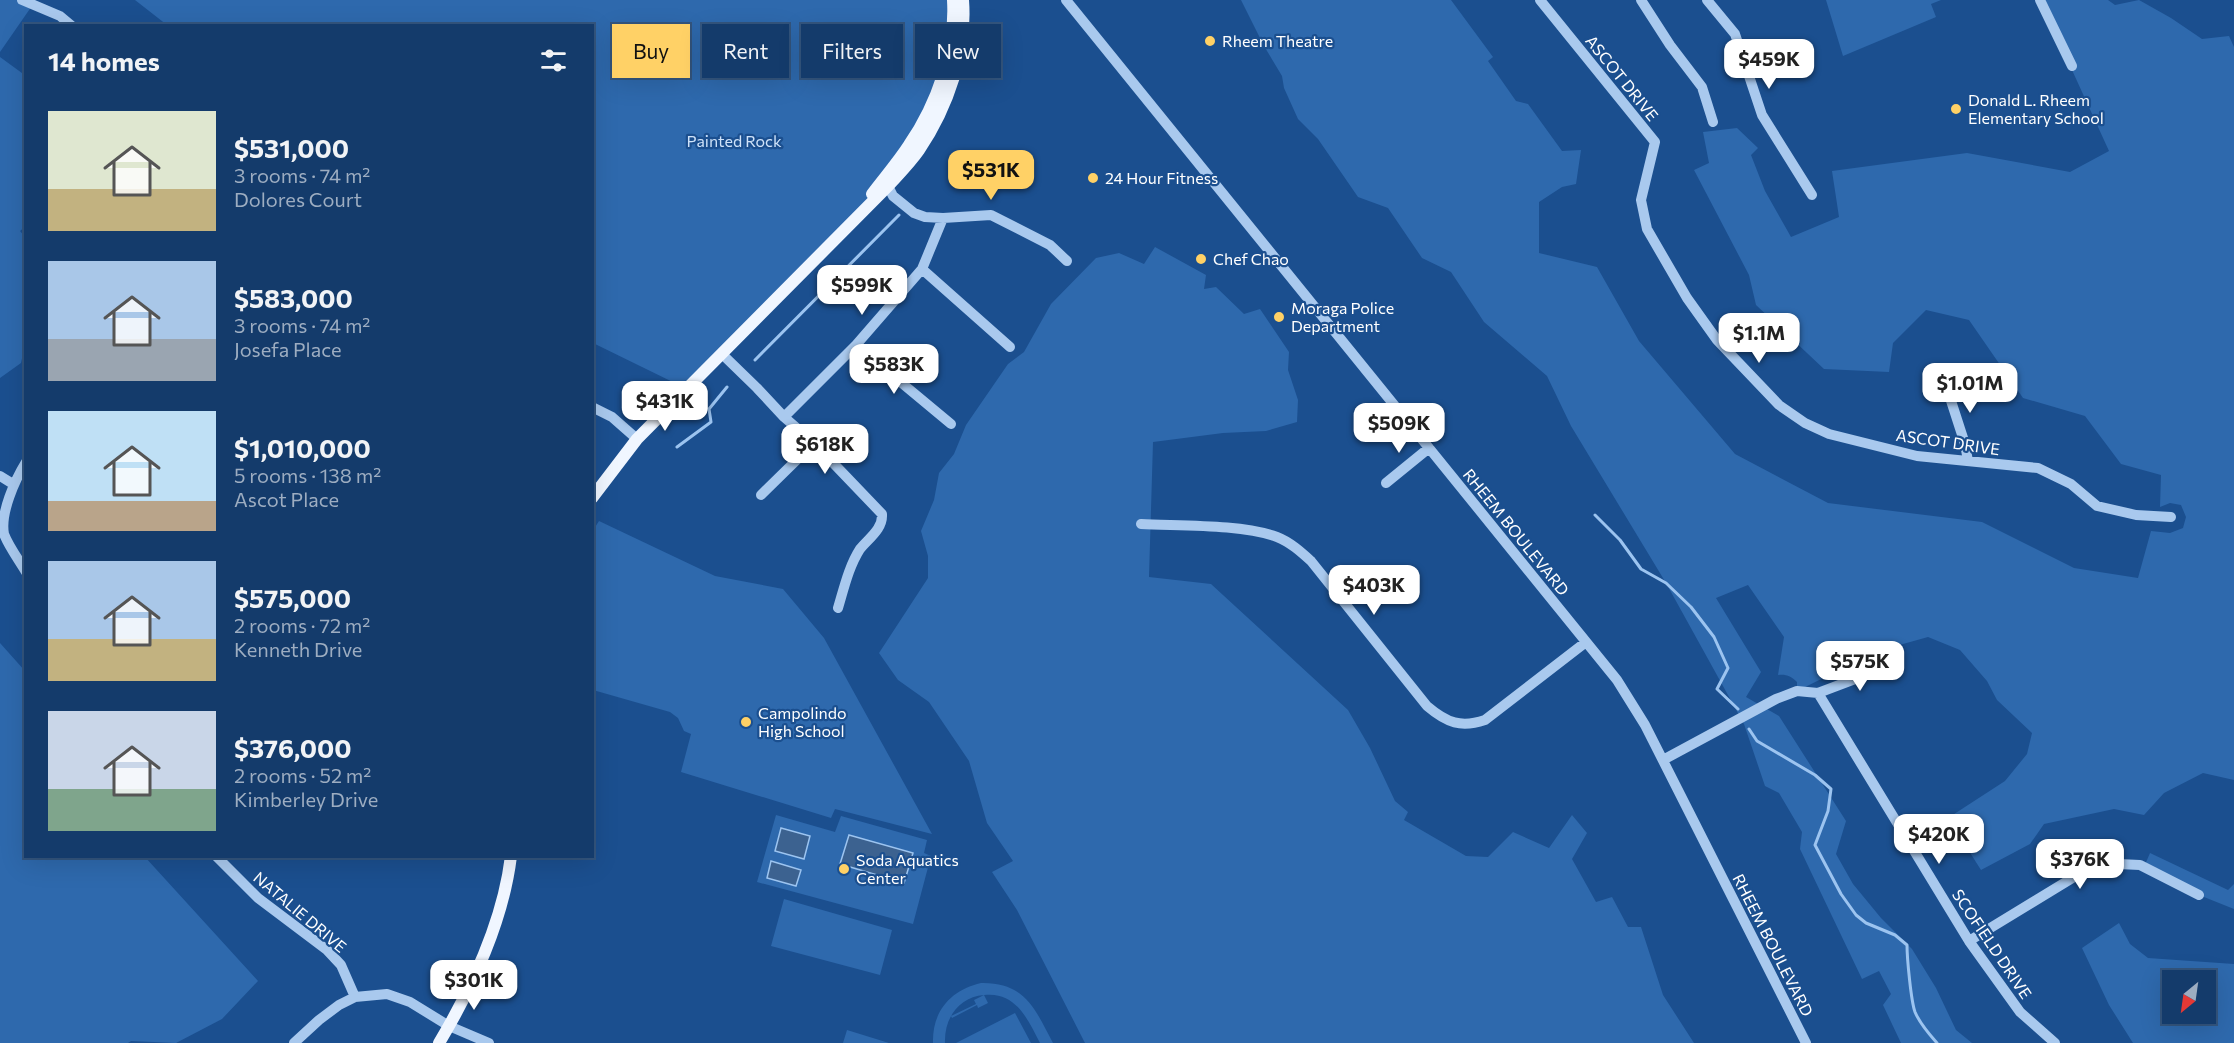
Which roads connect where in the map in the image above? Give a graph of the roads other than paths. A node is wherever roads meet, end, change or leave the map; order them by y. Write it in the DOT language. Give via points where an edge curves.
graph roads {
  1 [pos="22,0"];
  2 [pos="953,0"];
  3 [pos="963,0"];
  4 [pos="1066,0"];
  5 [pos="1540,0"];
  6 [pos="1641,0"];
  7 [pos="1707,0"];
  8 [pos="2040,0"];
  9 [pos="70,24"];
  10 [pos="2072,66"];
  11 [pos="1713,122"];
  12 [pos="888,186"];
  13 [pos="1812,195"];
  14 [pos="943,218"];
  15 [pos="840,235"];
  16 [pos="1067,261"];
  17 [pos="922,269"];
  18 [pos="856,345"];
  19 [pos="1010,347"];
  20 [pos="722,354"];
  21 [pos="1943,376"];
  22 [pos="594,408"];
  23 [pos="784,417"];
  24 [pos="951,424"];
  25 [pos="637,439"];
  26 [pos="814,442"];
  27 [pos="1429,448"];
  28 [pos="1968,461"];
  29 [pos="24,465"];
  30 [pos="0,476"];
  31 [pos="1386,483"];
  32 [pos="13,484"];
  33 [pos="594,495"];
  34 [pos="761,495"];
  35 [pos="2171,517"];
  36 [pos="1141,524"];
  37 [pos="24,568"];
  38 [pos="838,608"];
  39 [pos="1586,642"];
  40 [pos="1892,665"];
  41 [pos="1818,693"];
  42 [pos="1663,760"];
  43 [pos="218,858"];
  44 [pos="512,858"];
  45 [pos="2199,895"];
  46 [pos="1969,941"];
  47 [pos="355,997"];
  48 [pos="449,1026"];
  49 [pos="294,1043"];
  50 [pos="440,1043"];
  51 [pos="489,1043"];
  52 [pos="1806,1043"];
  53 [pos="2055,1043"];
  1 -- 9 [label="street"];
  2 -- 15 [label="main road" via="950,49 929,109 910,145"];
  3 -- 12 [label="main road" via="960,51 939,114 918,151"];
  4 -- 27 [label="street, RHEEM BOULEVARD"];
  5 -- 28 [label="street, ASCOT DRIVE" via="1655,142 1641,200 1647,229 1717,340 1779,405 1805,423 1829,434 1917,456"];
  6 -- 11 [label="street" via="1702,87"];
  7 -- 13 [label="street" via="1735,34 1762,115"];
  8 -- 10 [label="street"];
  12 -- 14 [label="street" via="893,196 914,213"];
  12 -- 15 [label="main road"];
  14 -- 16 [label="street" via="992,215 1050,246"];
  14 -- 17 [label="street"];
  15 -- 20 [label="main road"];
  17 -- 18 [label="street"];
  17 -- 19 [label="street"];
  18 -- 23 [label="street"];
  18 -- 24 [label="street"];
  20 -- 23 [label="street"];
  20 -- 25 [label="main road"];
  21 -- 28 [label="street"];
  22 -- 25 [label="street" via="612,417"];
  23 -- 26 [label="street"];
  25 -- 33 [label="main road"];
  26 -- 34 [label="street"];
  26 -- 38 [label="street" via="882,514 879,528 853,562"];
  27 -- 31 [label="street"];
  27 -- 39 [label="street, RHEEM BOULEVARD"];
  28 -- 35 [label="street, ASCOT DRIVE" via="2038,468 2071,484 2097,506"];
  29 -- 32 [label="street"];
  30 -- 32 [label="street"];
  32 -- 37 [label="street" via="5,507 4,533"];
  36 -- 39 [label="street" via="1251,530 1299,550 1427,706 1453,723 1469,726 1485,720"];
  39 -- 42 [label="street, RHEEM BOULEVARD" via="1617,680"];
  40 -- 41 [label="street"];
  41 -- 42 [label="street" via="1797,691 1776,699"];
  41 -- 46 [label="street, SCOFIELD DRIVE"];
  42 -- 52 [label="street, RHEEM BOULEVARD"];
  43 -- 47 [label="street, NATALIE DRIVE" via="258,898 327,950 341,965"];
  44 -- 48 [label="main road" via="499,915 484,956"];
  45 -- 46 [label="street" via="2140,866 2097,863"];
  46 -- 53 [label="street, SCOFIELD DRIVE" via="2020,1012"];
  47 -- 48 [label="street" via="387,994 400,998"];
  47 -- 49 [label="street" via="319,1020"];
  48 -- 50 [label="main road"];
  48 -- 51 [label="street"];
}
